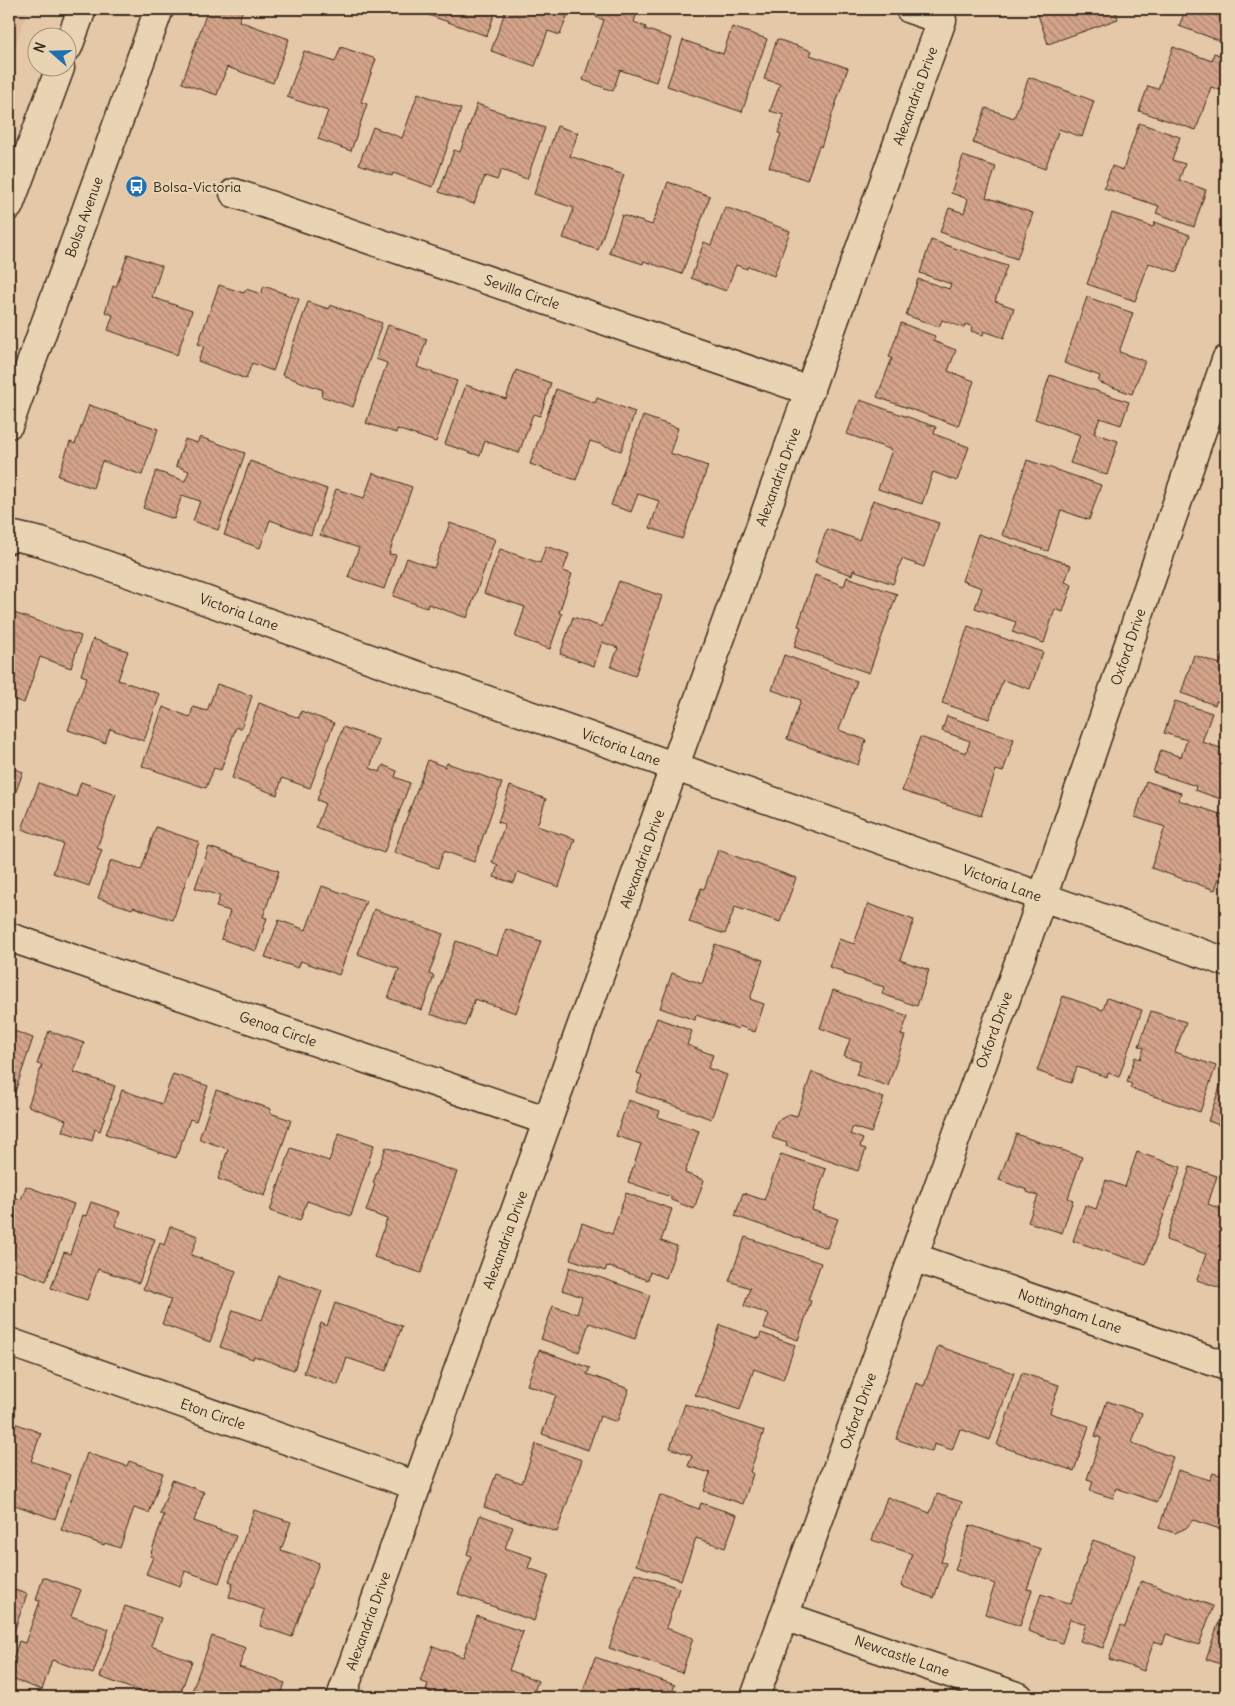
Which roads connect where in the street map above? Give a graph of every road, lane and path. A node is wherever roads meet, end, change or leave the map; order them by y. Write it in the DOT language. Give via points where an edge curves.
graph roads {
  1 [pos="82,9"];
  2 [pos="159,9"];
  3 [pos="910,9"];
  4 [pos="75,28"];
  5 [pos="56,78"];
  6 [pos="234,193"];
  7 [pos="9,206"];
  8 [pos="1226,360"];
  9 [pos="810,391"];
  10 [pos="9,424"];
  11 [pos="10,533"];
  12 [pos="675,766"];
  13 [pos="1042,898"];
  14 [pos="9,937"];
  15 [pos="1226,962"];
  16 [pos="548,1121"];
  17 [pos="913,1257"];
  18 [pos="9,1342"];
  19 [pos="1226,1366"];
  20 [pos="417,1486"];
  21 [pos="784,1616"];
  22 [pos="341,1697"];
  23 [pos="755,1697"];
  24 [pos="1019,1697"];
  1 -- 4 [label="street"];
  2 -- 10 [label="street, Bolsa Avenue"];
  3 -- 9 [label="street, Alexandria Drive" via="942,20"];
  5 -- 7 [label="street"];
  6 -- 9 [label="street, Sevilla Circle"];
  8 -- 13 [label="street, Oxford Drive"];
  9 -- 12 [label="street, Alexandria Drive"];
  11 -- 12 [label="street, Victoria Lane"];
  12 -- 13 [label="street, Victoria Lane"];
  12 -- 16 [label="street, Alexandria Drive"];
  13 -- 15 [label="street, Victoria Lane"];
  13 -- 17 [label="street, Oxford Drive"];
  14 -- 16 [label="street, Genoa Circle"];
  16 -- 20 [label="street, Alexandria Drive"];
  17 -- 19 [label="street, Nottingham Lane"];
  17 -- 21 [label="street, Oxford Drive"];
  18 -- 20 [label="street, Eton Circle"];
  20 -- 22 [label="street, Alexandria Drive"];
  21 -- 23 [label="street, Oxford Drive"];
  21 -- 24 [label="street, Newcastle Lane"];
}
